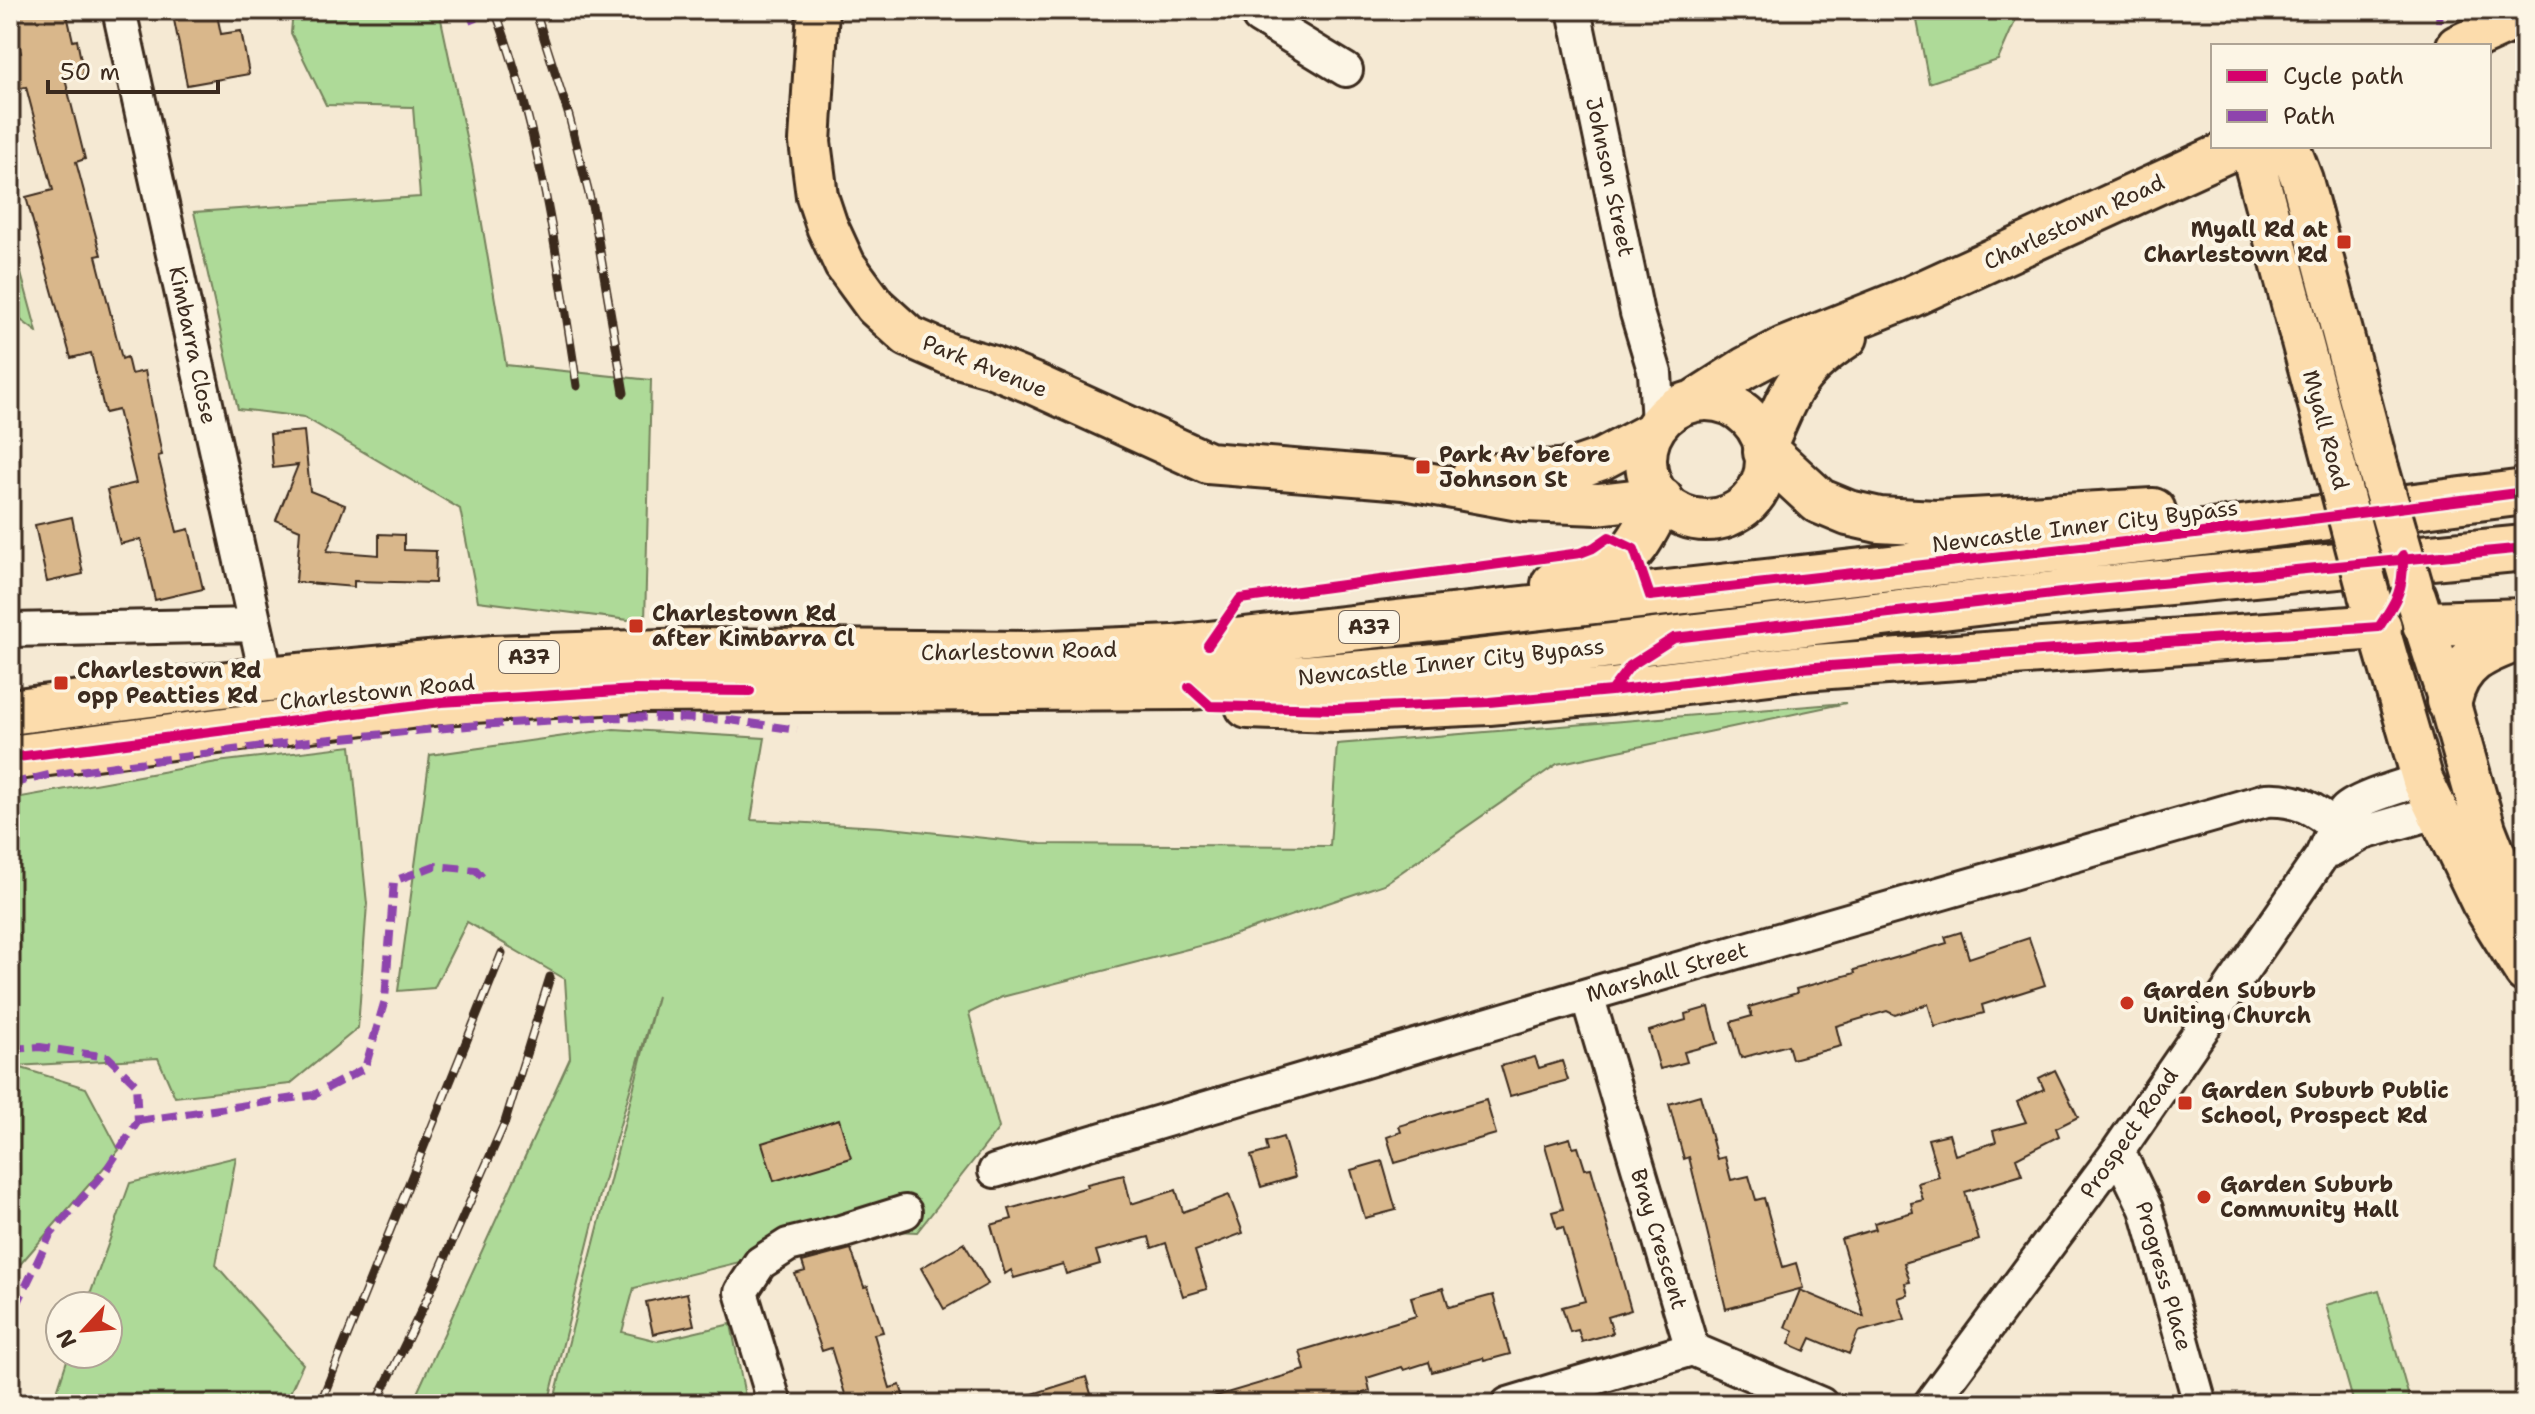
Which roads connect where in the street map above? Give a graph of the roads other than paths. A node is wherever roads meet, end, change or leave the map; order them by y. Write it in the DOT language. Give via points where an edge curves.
graph roads {
  1 [pos="119,10"];
  2 [pos="818,10"];
  3 [pos="1257,10"];
  4 [pos="1574,10"];
  5 [pos="2525,15"];
  6 [pos="2461,44"];
  7 [pos="1346,70"];
  8 [pos="2236,148"];
  9 [pos="2251,148"];
  10 [pos="2290,148"];
  11 [pos="1908,298"];
  12 [pos="1674,414"];
  13 [pos="1766,450"];
  14 [pos="1404,479"];
  15 [pos="2525,491"];
  16 [pos="1660,499"];
  17 [pos="2525,548"];
  18 [pos="2398,595"];
  19 [pos="1530,609"];
  20 [pos="2525,621"];
  21 [pos="255,625"];
  22 [pos="10,630"];
  23 [pos="2525,636"];
  24 [pos="1674,638"];
  25 [pos="267,679"];
  26 [pos="1189,687"];
  27 [pos="1611,691"];
  28 [pos="2449,701"];
  29 [pos="441,702"];
  30 [pos="10,712"];
  31 [pos="98,746"];
  32 [pos="10,758"];
  33 [pos="2473,790"];
  34 [pos="2430,796"];
  35 [pos="2335,842"];
  36 [pos="2525,930"];
  37 [pos="2525,972"];
  38 [pos="1587,995"];
  39 [pos="2118,1151"];
  40 [pos="995,1171"];
  41 [pos="905,1212"];
  42 [pos="1692,1349"];
  43 [pos="775,1404"];
  44 [pos="1508,1404"];
  45 [pos="1821,1404"];
  46 [pos="1930,1404"];
  47 [pos="2200,1404"];
  1 -- 21 [label="street, Kimbarra Close"];
  2 -- 14 [label="main road, Park Avenue" via="810,142 817,196 845,265 875,306 908,336 1032,383 1208,463"];
  3 -- 7 [label="street" via="1259,17"];
  4 -- 12 [label="street, Johnson Street" via="1637,313"];
  5 -- 6 [label="main road"];
  8 -- 11 [label="main road, Charlestown Road"];
  9 -- 18 [label="main road, Myall Road, bridge" via="2337,473"];
  10 -- 18 [label="main road, Myall Road, bridge" via="2378,468"];
  11 -- 12 [label="main road, Charlestown Road" via="1776,352"];
  11 -- 13 [label="main road, Charlestown Road" via="1806,369 1789,394"];
  12 -- 13 [label="main road" via="1715,401 1750,420"];
  12 -- 14 [label="main road, Park Avenue" via="1602,459 1573,469"];
  12 -- 16 [label="main road" via="1647,449 1647,469"];
  13 -- 15 [label="highway" via="1807,492 1830,507 1899,522"];
  13 -- 16 [label="main road, Charlestown Road" via="1757,492 1724,517 1688,517"];
  14 -- 16 [label="main road, Park Avenue" via="1516,501 1598,504"];
  15 -- 19 [label="highway, Newcastle Inner City Bypass / A37"];
  16 -- 19 [label="highway" via="1641,538 1622,560 1601,574 1555,583"];
  17 -- 24 [label="highway, Newcastle Inner City Bypass / A37" via="2087,590"];
  18 -- 20 [label="highway"];
  18 -- 27 [label="highway"];
  18 -- 28 [label="main road, Myall Road"];
  18 -- 34 [label="main road, Myall Road"];
  19 -- 25 [label="highway, Charlestown Road / A37" via="1173,648 1027,654 691,651 494,658"];
  21 -- 22 [label="street"];
  21 -- 25 [label="street, Kimbarra Close"];
  23 -- 28 [label="highway" via="2491,648 2468,664 2455,678"];
  24 -- 26 [label="highway, Newcastle Inner City Bypass / A37" via="1425,668"];
  24 -- 27 [label="street" via="1630,666"];
  25 -- 29 [label="street, Charlestown Road" via="290,699 368,691"];
  25 -- 30 [label="highway, Charlestown Road / A37"];
  25 -- 31 [label="street, Charlestown Road" via="242,696 138,723"];
  26 -- 27 [label="highway" via="1210,706 1336,709"];
  26 -- 29 [label="highway, Charlestown Road / A37" via="635,690"];
  28 -- 33 [label="main road, Myall Road"];
  29 -- 31 [label="highway, Charlestown Road / A37"];
  31 -- 32 [label="highway, Charlestown Road / A37"];
  33 -- 34 [label="main road" via="2434,781"];
  33 -- 36 [label="main road, Myall Road"];
  34 -- 35 [label="street, Prospect Road" via="2405,784 2352,804 2342,814"];
  34 -- 37 [label="main road, Myall Road" via="2482,903"];
  35 -- 38 [label="street, Marshall Street" via="2305,805 2287,798 2266,800"];
  35 -- 39 [label="street, Prospect Road"];
  38 -- 40 [label="street, Marshall Street"];
  38 -- 42 [label="street, Bray Crescent"];
  39 -- 46 [label="street, Prospect Road"];
  39 -- 47 [label="street, Progress Place" via="2146,1209"];
  41 -- 43 [label="street" via="788,1245 760,1263 741,1292"];
  42 -- 44 [label="street"];
  42 -- 45 [label="street"];
}
